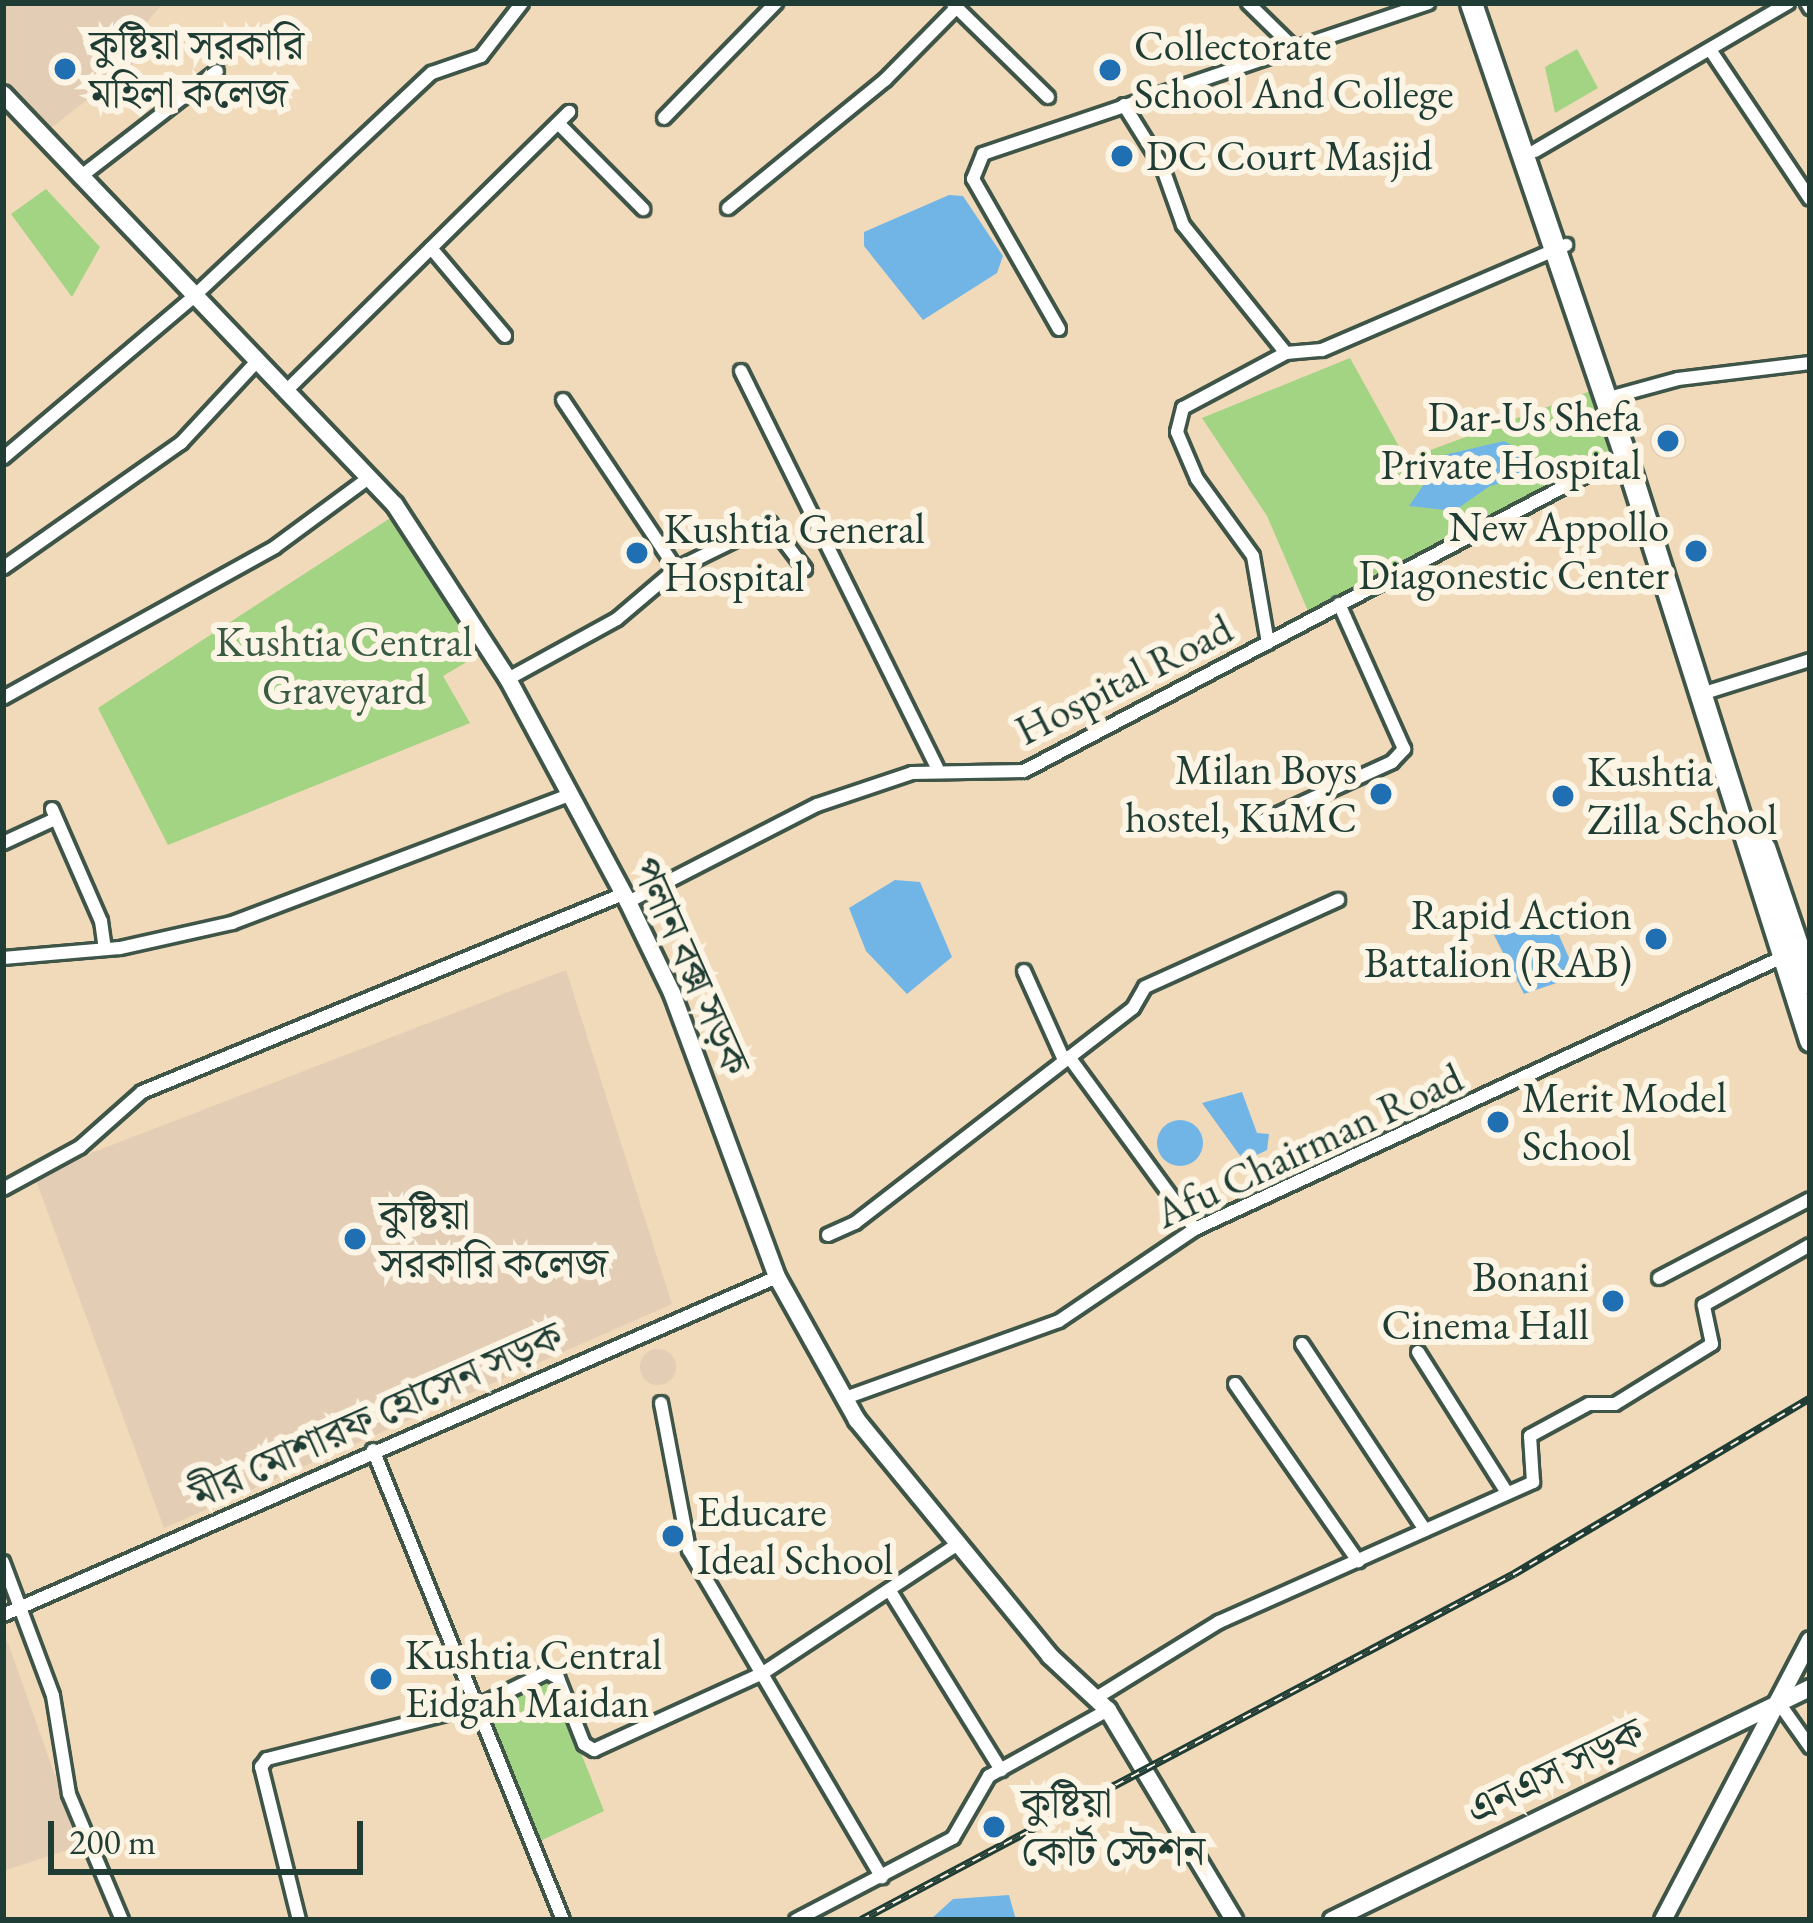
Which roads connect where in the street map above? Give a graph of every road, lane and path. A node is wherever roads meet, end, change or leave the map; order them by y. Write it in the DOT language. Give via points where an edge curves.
graph roads {
  1 [pos="522,3"];
  2 [pos="776,3"];
  3 [pos="1248,3"];
  4 [pos="1428,3"];
  5 [pos="1472,3"];
  6 [pos="1487,3"];
  7 [pos="1788,3"];
  8 [pos="955,5"];
  9 [pos="1294,48"];
  10 [pos="1713,54"];
  11 [pos="217,70"];
  12 [pos="3,94"];
  13 [pos="1048,97"];
  14 [pos="1124,105"];
  15 [pos="569,112"];
  16 [pos="664,118"];
  17 [pos="559,124"];
  18 [pos="1535,151"];
  19 [pos="80,177"];
  20 [pos="1810,199"];
  21 [pos="643,208"];
  22 [pos="728,208"];
  23 [pos="431,248"];
  24 [pos="1560,248"];
  25 [pos="192,298"];
  26 [pos="1059,329"];
  27 [pos="505,336"];
  28 [pos="1286,353"];
  29 [pos="258,360"];
  30 [pos="1599,361"];
  31 [pos="1810,364"];
  32 [pos="741,371"];
  33 [pos="288,389"];
  34 [pos="1616,396"];
  35 [pos="563,400"];
  36 [pos="1629,453"];
  37 [pos="3,458"];
  38 [pos="370,478"];
  39 [pos="3,568"];
  40 [pos="676,569"];
  41 [pos="805,569"];
  42 [pos="1673,590"];
  43 [pos="1339,604"];
  44 [pos="1268,643"];
  45 [pos="1810,660"];
  46 [pos="508,679"];
  47 [pos="1711,691"];
  48 [pos="3,698"];
  49 [pos="938,767"];
  50 [pos="569,795"];
  51 [pos="1254,824"];
  52 [pos="3,843"];
  53 [pos="625,898"];
  54 [pos="1338,900"];
  55 [pos="105,949"];
  56 [pos="1798,956"];
  57 [pos="3,958"];
  58 [pos="1024,971"];
  59 [pos="1810,983"];
  60 [pos="1810,1040"];
  61 [pos="1066,1059"];
  62 [pos="3,1189"];
  63 [pos="1810,1199"];
  64 [pos="1195,1229"];
  65 [pos="828,1234"];
  66 [pos="1810,1245"];
  67 [pos="777,1277"];
  68 [pos="1659,1278"];
  69 [pos="1302,1344"];
  70 [pos="1418,1352"];
  71 [pos="1235,1384"];
  72 [pos="845,1398"];
  73 [pos="661,1403"];
  74 [pos="373,1450"];
  75 [pos="1507,1493"];
  76 [pos="1425,1529"];
  77 [pos="958,1544"];
  78 [pos="1358,1561"];
  79 [pos="3,1562"];
  80 [pos="890,1591"];
  81 [pos="22,1607"];
  82 [pos="3,1615"];
  83 [pos="1810,1640"];
  84 [pos="763,1673"];
  85 [pos="1810,1688"];
  86 [pos="1779,1702"];
  87 [pos="1102,1704"];
  88 [pos="478,1706"];
  89 [pos="1810,1748"];
  90 [pos="1001,1770"];
  91 [pos="882,1877"];
  92 [pos="1355,1915"];
  93 [pos="122,1920"];
  94 [pos="299,1920"];
  95 [pos="563,1920"];
  96 [pos="796,1920"];
  97 [pos="1234,1920"];
  98 [pos="1332,1920"];
  99 [pos="1663,1920"];
  1 -- 25 [label="street" via="482,56 432,73"];
  2 -- 16 [label="street"];
  3 -- 9 [label="street"];
  4 -- 9 [label="street"];
  5 -- 24 [label="highway"];
  6 -- 18 [label="highway"];
  7 -- 10 [label="street"];
  8 -- 13 [label="street"];
  8 -- 22 [label="street" via="855,106"];
  9 -- 14 [label="street"];
  10 -- 18 [label="street"];
  10 -- 20 [label="street"];
  11 -- 19 [label="street"];
  12 -- 19 [label="main road, পলান বক্স সড়ক"];
  14 -- 26 [label="street" via="999,146 975,164 974,179"];
  14 -- 28 [label="street" via="1162,166 1183,225"];
  15 -- 17 [label="street"];
  17 -- 21 [label="street"];
  17 -- 23 [label="street"];
  18 -- 24 [label="highway"];
  19 -- 25 [label="main road, পলান বক্স সড়ক"];
  23 -- 27 [label="street"];
  23 -- 33 [label="street"];
  24 -- 28 [label="street" via="1322,350"];
  24 -- 30 [label="highway"];
  25 -- 29 [label="main road, পলান বক্স সড়ক"];
  25 -- 37 [label="street"];
  28 -- 44 [label="street" via="1191,403 1177,431 1197,479 1253,556"];
  29 -- 33 [label="main road, পলান বক্স সড়ক"];
  29 -- 39 [label="street" via="181,443"];
  30 -- 34 [label="highway"];
  30 -- 36 [label="highway"];
  31 -- 34 [label="street" via="1678,379"];
  32 -- 49 [label="street"];
  33 -- 38 [label="main road, পলান বক্স সড়ক"];
  34 -- 36 [label="highway"];
  35 -- 40 [label="street"];
  36 -- 42 [label="highway"];
  36 -- 43 [label="street, Hospital Road"];
  38 -- 46 [label="main road, পলান বক্স সড়ক"];
  38 -- 48 [label="street" via="275,547"];
  40 -- 41 [label="street" via="770,523"];
  40 -- 46 [label="street" via="617,619"];
  42 -- 47 [label="highway"];
  42 -- 56 [label="highway"];
  43 -- 44 [label="street, Hospital Road"];
  43 -- 51 [label="street" via="1403,749 1392,762"];
  44 -- 49 [label="street, Hospital Road" via="1024,771"];
  45 -- 47 [label="street"];
  46 -- 50 [label="main road, পলান বক্স সড়ক"];
  47 -- 56 [label="highway"];
  49 -- 53 [label="street, Hospital Road" via="817,805"];
  50 -- 53 [label="main road, পলান বক্স সড়ক"];
  50 -- 55 [label="street" via="232,923"];
  52 -- 55 [label="street" via="54,814 101,921"];
  53 -- 62 [label="street, Hospital Road" via="142,1093 80,1147"];
  53 -- 67 [label="main road, পলান বক্স সড়ক" via="672,993"];
  54 -- 61 [label="street" via="1145,987 1133,1008"];
  55 -- 57 [label="street"];
  56 -- 59 [label="highway"];
  56 -- 60 [label="highway"];
  56 -- 64 [label="street, Afu Chairman Road"];
  58 -- 61 [label="street"];
  61 -- 64 [label="street"];
  61 -- 65 [label="street" via="855,1223"];
  63 -- 68 [label="street"];
  64 -- 72 [label="street, Afu Chairman Road" via="1059,1321"];
  66 -- 75 [label="street" via="1701,1308 1712,1344 1615,1404 1589,1404 1530,1436 1525,1444 1537,1478"];
  67 -- 72 [label="main road, পলান বক্স সড়ক"];
  67 -- 74 [label="street, মীর মোশারফ হোসেন সড়ক"];
  69 -- 76 [label="street"];
  70 -- 75 [label="street"];
  71 -- 78 [label="street"];
  72 -- 77 [label="main road, পলান বক্স সড়ক"];
  73 -- 84 [label="street" via="689,1550"];
  74 -- 81 [label="street, মীর মোশারফ হোসেন সড়ক"];
  74 -- 88 [label="street"];
  75 -- 76 [label="street"];
  76 -- 78 [label="street"];
  77 -- 80 [label="street"];
  77 -- 87 [label="main road, পলান বক্স সড়ক" via="1050,1656"];
  78 -- 87 [label="street" via="1219,1622"];
  79 -- 81 [label="street"];
  80 -- 84 [label="street"];
  80 -- 90 [label="street"];
  81 -- 82 [label="street, মীর মোশারফ হোসেন সড়ক"];
  81 -- 93 [label="street" via="53,1696 69,1794"];
  83 -- 86 [label="main road"];
  84 -- 88 [label="street" via="594,1750 553,1672"];
  84 -- 91 [label="street"];
  85 -- 86 [label="main road, এনএস সড়ক"];
  86 -- 89 [label="street"];
  86 -- 92 [label="main road, এনএস সড়ক"];
  86 -- 99 [label="main road"];
  87 -- 90 [label="street"];
  87 -- 97 [label="main road, পলান বক্স সড়ক"];
  88 -- 94 [label="street" via="311,1742 262,1762"];
  88 -- 95 [label="street"];
  90 -- 91 [label="street" via="989,1776 953,1838"];
  91 -- 96 [label="street"];
  92 -- 98 [label="main road, এনএস সড়ক"];
}
